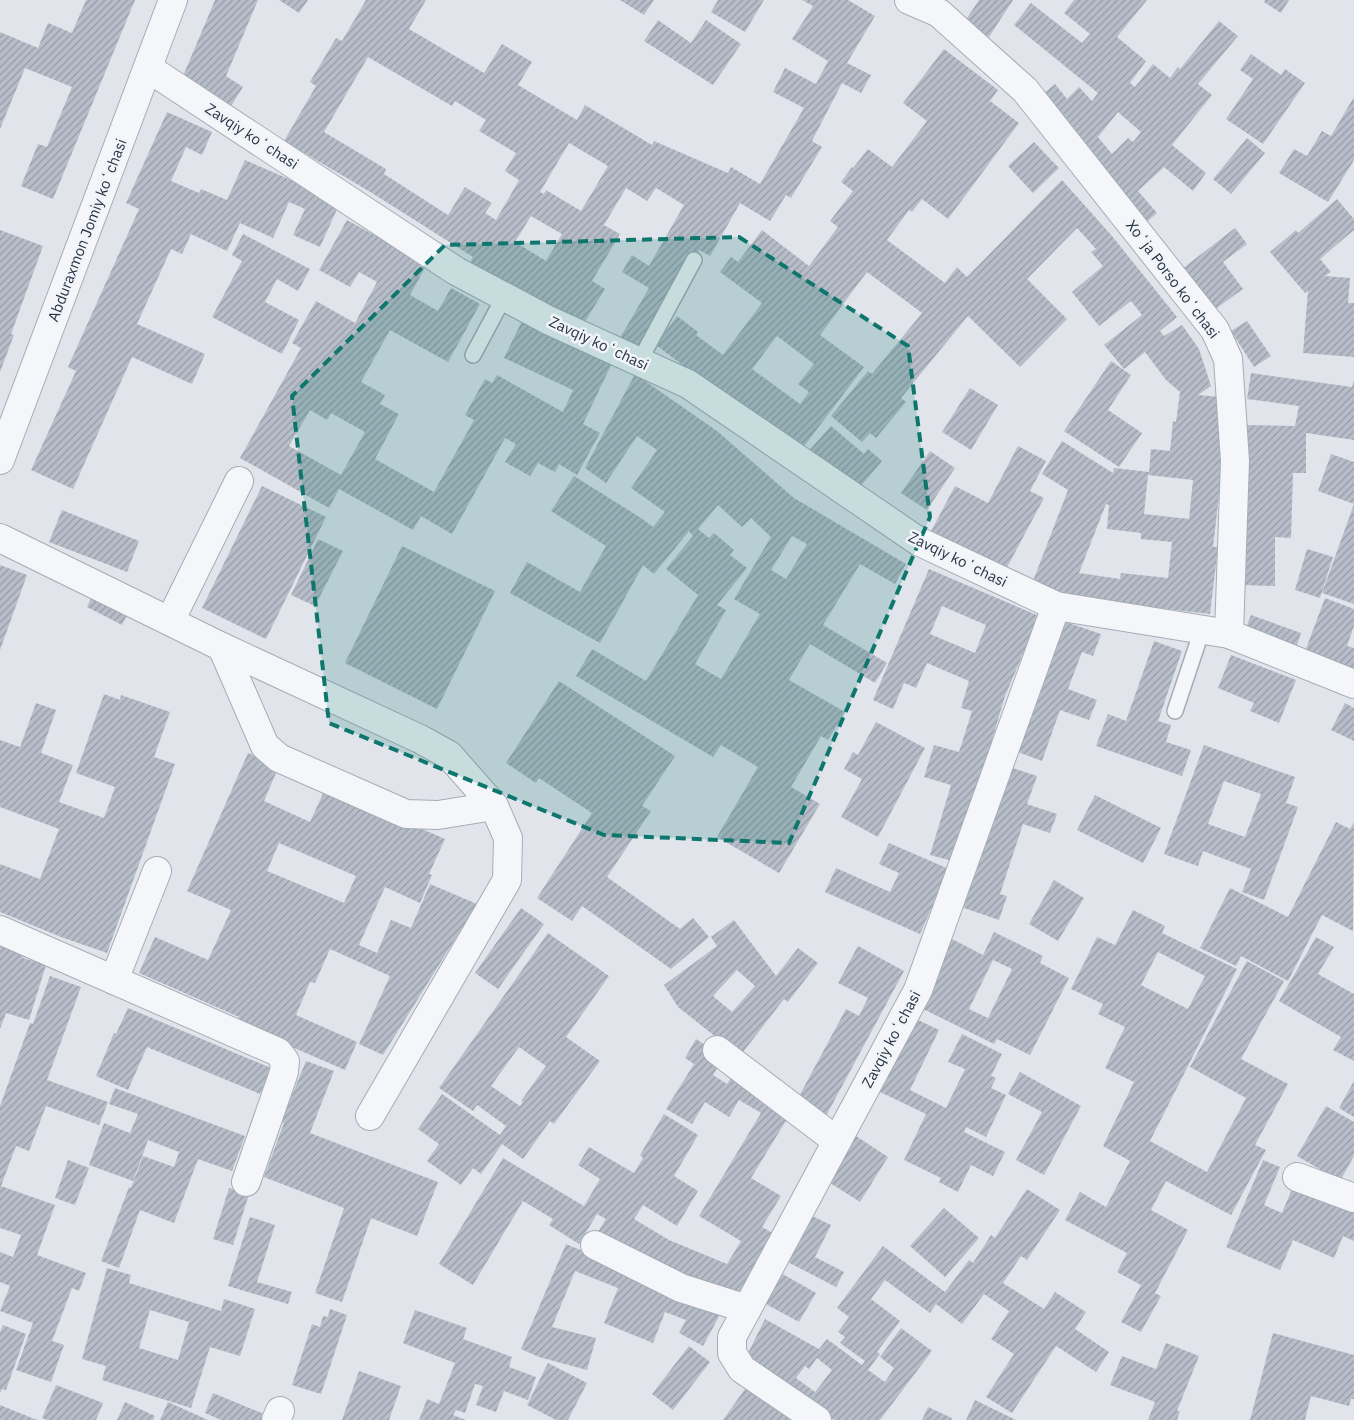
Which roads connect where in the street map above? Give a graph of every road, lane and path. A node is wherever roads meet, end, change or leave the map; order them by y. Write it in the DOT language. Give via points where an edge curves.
graph roads {
  1 [pos="173,0"];
  2 [pos="909,0"];
  3 [pos="148,68"];
  4 [pos="694,260"];
  5 [pos="504,296"];
  6 [pos="473,355"];
  7 [pos="640,362"];
  8 [pos="0,460"];
  9 [pos="238,481"];
  10 [pos="0,538"];
  11 [pos="1056,606"];
  12 [pos="170,621"];
  13 [pos="1202,630"];
  14 [pos="1229,634"];
  15 [pos="222,647"];
  16 [pos="1354,684"];
  17 [pos="1175,711"];
  18 [pos="494,806"];
  19 [pos="157,871"];
  20 [pos="0,930"];
  21 [pos="114,980"];
  22 [pos="717,1050"];
  23 [pos="370,1116"];
  24 [pos="837,1141"];
  25 [pos="1297,1177"];
  26 [pos="246,1182"];
  27 [pos="1354,1198"];
  28 [pos="595,1245"];
  29 [pos="747,1309"];
  30 [pos="818,1420"];
  1 -- 3 [label="street, Abduraxmon Jomiy koʻchasi"];
  2 -- 14 [label="street, Xoʻja Porso koʻchasi" via="938,13 1026,90 1215,330 1228,359 1235,460"];
  3 -- 5 [label="street, Zavqiy koʻchasi" via="456,271"];
  3 -- 8 [label="street, Abduraxmon Jomiy koʻchasi"];
  4 -- 7 [label="lane"];
  5 -- 6 [label="lane"];
  5 -- 7 [label="street, Zavqiy koʻchasi"];
  7 -- 11 [label="street, Zavqiy koʻchasi" via="688,384 918,541"];
  9 -- 12 [label="street"];
  10 -- 12 [label="street"];
  11 -- 13 [label="street, Zavqiy koʻchasi"];
  11 -- 24 [label="street, Zavqiy koʻchasi" via="918,990"];
  12 -- 15 [label="street"];
  13 -- 14 [label="street, Zavqiy koʻchasi"];
  13 -- 17 [label="lane"];
  14 -- 16 [label="street"];
  15 -- 18 [label="street" via="420,738 449,755"];
  15 -- 18 [label="street" via="265,746 280,758 406,814 438,815"];
  18 -- 23 [label="street" via="508,838 507,880"];
  19 -- 21 [label="street"];
  20 -- 21 [label="street"];
  21 -- 26 [label="street" via="278,1052 285,1060 284,1072"];
  22 -- 24 [label="street"];
  24 -- 29 [label="street, Zavqiy koʻchasi"];
  25 -- 27 [label="street"];
  28 -- 29 [label="street" via="681,1288"];
  29 -- 30 [label="street, Zavqiy koʻchasi" via="732,1337 732,1353 742,1369"];
}
